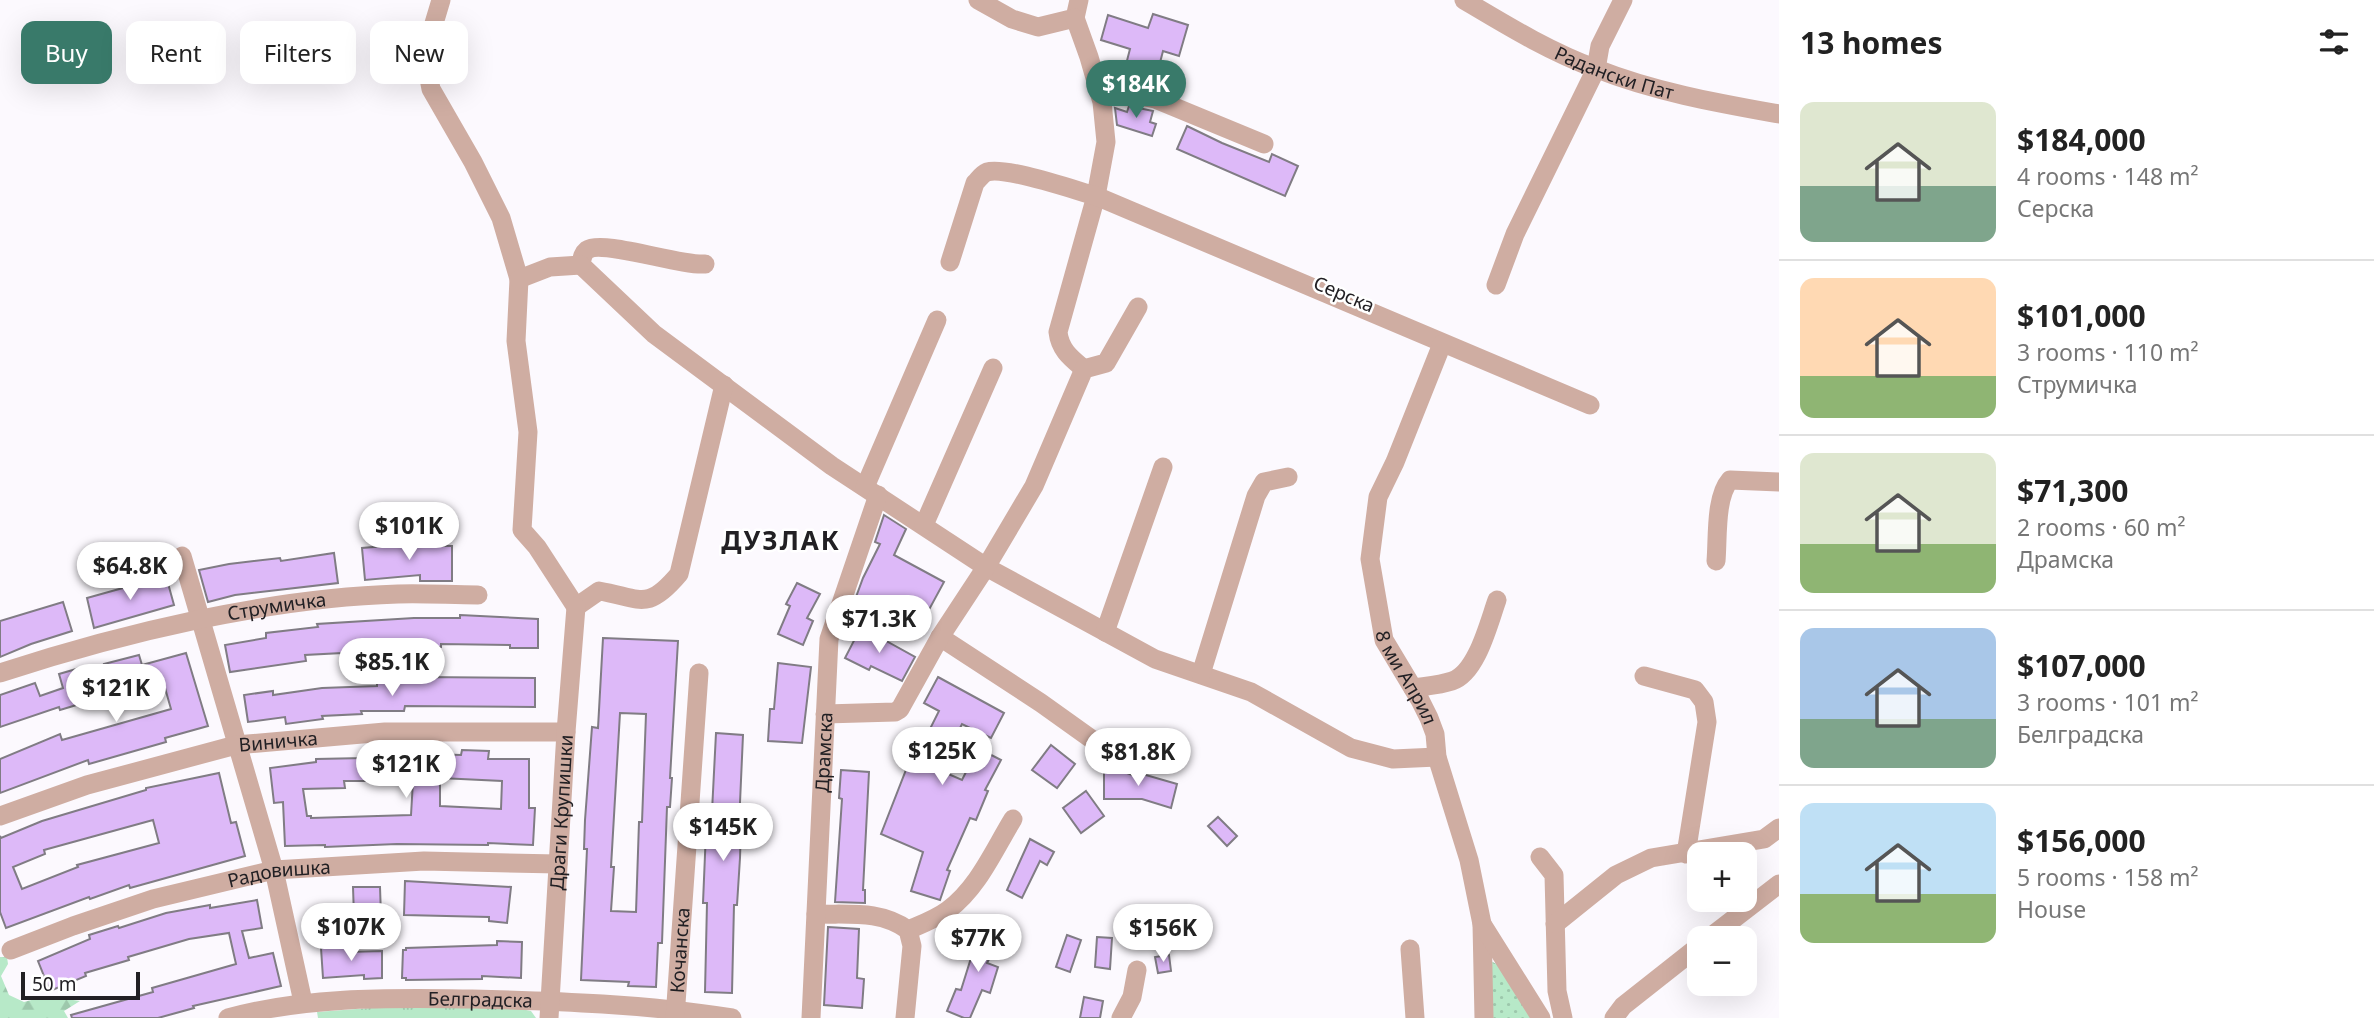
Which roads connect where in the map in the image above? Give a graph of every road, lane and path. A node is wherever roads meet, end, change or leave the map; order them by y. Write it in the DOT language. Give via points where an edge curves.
graph roads {
  1 [pos="441,0"];
  2 [pos="978,0"];
  3 [pos="1464,0"];
  4 [pos="1623,0"];
  5 [pos="1077,9"];
  6 [pos="1596,69"];
  7 [pos="1098,87"];
  8 [pos="1779,114"];
  9 [pos="1264,144"];
  10 [pos="1096,196"];
  11 [pos="950,261"];
  12 [pos="705,264"];
  13 [pos="581,265"];
  14 [pos="519,279"];
  15 [pos="1496,285"];
  16 [pos="1138,307"];
  17 [pos="937,320"];
  18 [pos="1442,344"];
  19 [pos="993,368"];
  20 [pos="1084,369"];
  21 [pos="724,385"];
  22 [pos="1163,467"];
  23 [pos="1288,477"];
  24 [pos="1779,482"];
  25 [pos="872,491"];
  26 [pos="924,525"];
  27 [pos="183,556"];
  28 [pos="1716,561"];
  29 [pos="986,568"];
  30 [pos="478,595"];
  31 [pos="1497,600"];
  32 [pos="576,607"];
  33 [pos="201,620"];
  34 [pos="1105,632"];
  35 [pos="940,637"];
  36 [pos="0,673"];
  37 [pos="699,673"];
  38 [pos="1200,674"];
  39 [pos="1644,676"];
  40 [pos="1413,688"];
  41 [pos="825,714"];
  42 [pos="566,732"];
  43 [pos="236,745"];
  44 [pos="1437,757"];
  45 [pos="1132,763"];
  46 [pos="0,816"];
  47 [pos="1013,819"];
  48 [pos="1779,828"];
  49 [pos="1686,854"];
  50 [pos="1540,857"];
  51 [pos="558,864"];
  52 [pos="274,870"];
  53 [pos="1779,884"];
  54 [pos="816,914"];
  55 [pos="1482,924"];
  56 [pos="1555,924"];
  57 [pos="1725,926"];
  58 [pos="908,930"];
  59 [pos="1410,949"];
  60 [pos="11,950"];
  61 [pos="1687,955"];
  62 [pos="1137,970"];
  63 [pos="303,1002"];
  64 [pos="549,1009"];
  65 [pos="675,1013"];
  66 [pos="228,1018"];
  67 [pos="732,1018"];
  68 [pos="811,1018"];
  69 [pos="905,1018"];
  70 [pos="1121,1018"];
  71 [pos="1415,1018"];
  72 [pos="1484,1018"];
  73 [pos="1541,1018"];
  74 [pos="1563,1018"];
  75 [pos="1614,1018"];
  1 -- 14 [label="street" via="429,40 431,89 501,218"];
  2 -- 5 [label="street" via="1038,27"];
  3 -- 6 [label="street, Радански Пат"];
  4 -- 6 [label="street" via="1600,46"];
  5 -- 7 [label="street"];
  6 -- 8 [label="street, Радански Пат" via="1690,97"];
  6 -- 15 [label="street" via="1515,234"];
  7 -- 9 [label="street" via="1155,99"];
  7 -- 10 [label="street" via="1106,142"];
  10 -- 11 [label="street" via="996,171 984,173 975,183"];
  10 -- 18 [label="street"];
  10 -- 18 [label="street, Серска" via="1237,247 1585,398 1586,404"];
  10 -- 20 [label="street" via="1058,332 1059,344"];
  12 -- 13 [label="street" via="684,264 606,247 589,248"];
  13 -- 14 [label="street" via="550,267"];
  13 -- 21 [label="street" via="654,334"];
  14 -- 32 [label="street" via="516,341 528,432 522,530"];
  16 -- 20 [label="street" via="1106,363"];
  17 -- 25 [label="street, Драмска"];
  18 -- 40 [label="street, 8 ми Април" via="1378,496 1370,559 1384,640"];
  19 -- 26 [label="street"];
  20 -- 29 [label="street" via="1034,486"];
  21 -- 25 [label="street"];
  21 -- 32 [label="street" via="679,574 651,599 599,591"];
  22 -- 34 [label="street"];
  23 -- 38 [label="street" via="1264,482 1256,496"];
  24 -- 28 [label="street" via="1737,478 1725,486"];
  25 -- 26 [label="street"];
  25 -- 41 [label="street, Драмска" via="830,639"];
  26 -- 29 [label="street"];
  27 -- 33 [label="street"];
  29 -- 34 [label="street"];
  29 -- 35 [label="street"];
  30 -- 33 [label="street, Струмичка" via="359,596"];
  31 -- 40 [label="street" via="1481,649 1455,681"];
  32 -- 42 [label="street, Драги Крупишки"];
  33 -- 36 [label="street, Струмичка"];
  33 -- 43 [label="street"];
  34 -- 38 [label="street" via="1155,659"];
  35 -- 41 [label="street" via="900,709"];
  35 -- 45 [label="street"];
  37 -- 65 [label="street, Кочанска"];
  38 -- 44 [label="street" via="1251,692 1351,748 1393,759"];
  39 -- 49 [label="street" via="1695,690 1704,702 1707,722"];
  40 -- 44 [label="street, 8 ми Април" via="1434,734"];
  41 -- 54 [label="street, Драмска"];
  42 -- 43 [label="street, Виничка" via="385,732"];
  42 -- 51 [label="street, Драги Крупишки"];
  43 -- 46 [label="street, Виничка" via="87,785"];
  43 -- 52 [label="street"];
  44 -- 55 [label="street, 8 ми Април" via="1469,860"];
  47 -- 58 [label="street" via="961,898 940,915"];
  48 -- 49 [label="street" via="1765,839"];
  49 -- 56 [label="street" via="1651,858 1616,875"];
  50 -- 56 [label="street" via="1554,875"];
  51 -- 52 [label="street, Радовишка" via="424,861"];
  51 -- 64 [label="street, Драги Крупишки"];
  52 -- 60 [label="street, Радовишка" via="153,899"];
  52 -- 63 [label="street"];
  53 -- 57 [label="street"];
  54 -- 58 [label="street" via="874,915 895,920"];
  54 -- 68 [label="street, Драмска"];
  55 -- 72 [label="street, 8 ми Април"];
  55 -- 73 [label="street"];
  56 -- 74 [label="street" via="1557,991"];
  58 -- 69 [label="street" via="912,946"];
  59 -- 71 [label="street"];
  61 -- 75 [label="street"];
  62 -- 70 [label="street" via="1132,997"];
  63 -- 64 [label="street, Белградска" via="408,998"];
  63 -- 66 [label="street, Белградска"];
  64 -- 65 [label="street, Белградска"];
  65 -- 67 [label="street, Белградска"];
}
